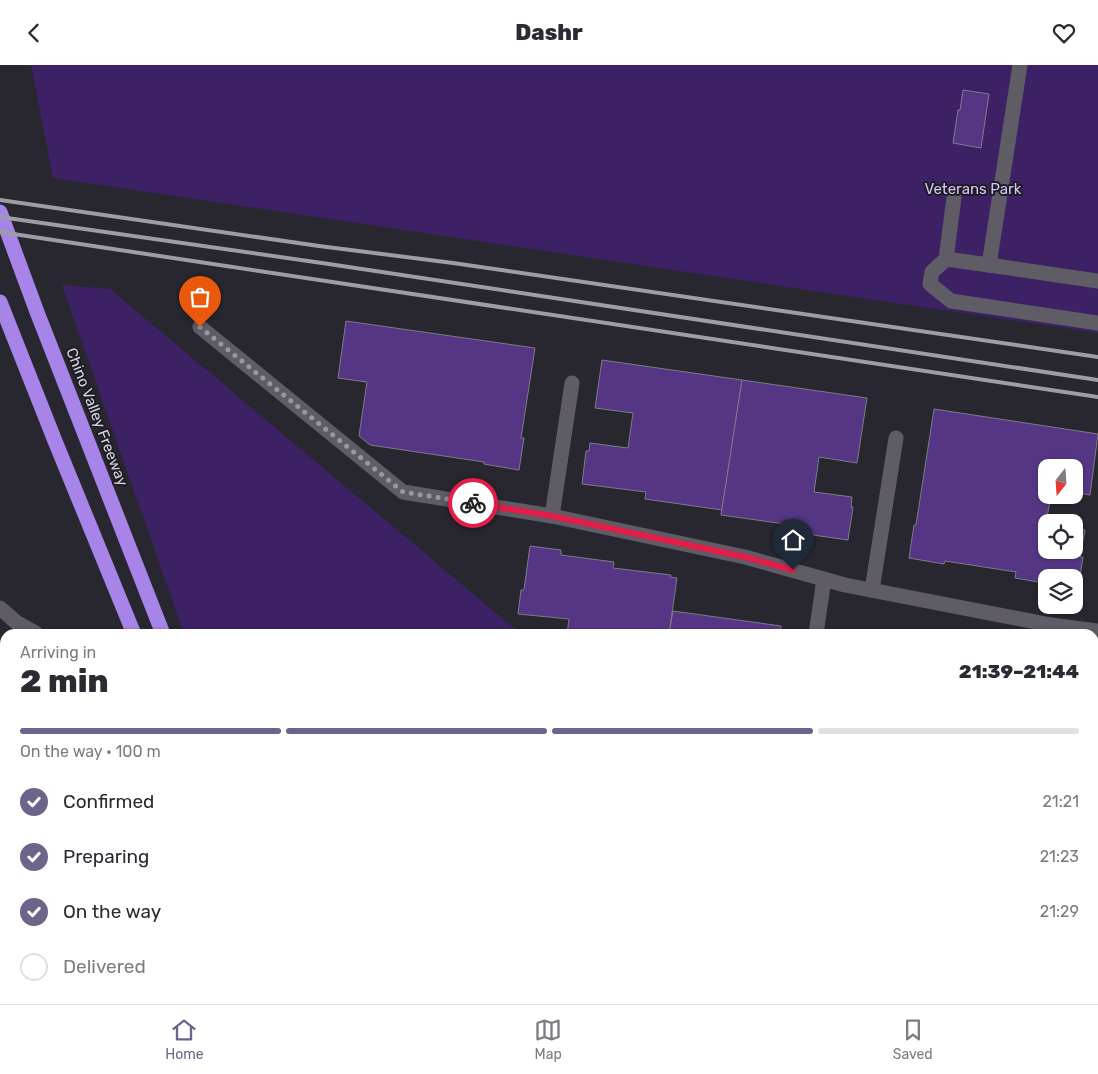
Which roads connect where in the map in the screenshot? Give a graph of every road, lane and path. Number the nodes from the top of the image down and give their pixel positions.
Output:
1 (1020, 65) edge
2 (954, 198) dead end
3 (0, 213) edge
4 (946, 259) junction
5 (989, 265) junction
6 (1098, 281) edge
7 (0, 302) edge
8 (1098, 323) edge
9 (200, 327) dead end
10 (572, 383) dead end
11 (896, 437) dead end
12 (552, 516) junction
13 (824, 579) junction
14 (872, 590) junction
15 (0, 608) edge
16 (27, 629) edge
17 (132, 629) edge
18 (161, 629) edge
19 (817, 629) edge
20 (1051, 629) edge

1 - 5 street
2 - 4 street
3 - 18 highway, Chino Valley Freeway
4 - 5 street
4 - 8 street
5 - 6 street
7 - 17 highway
9 - 12 street
10 - 12 street
11 - 14 street
12 - 13 street
13 - 14 street
13 - 19 street
14 - 20 street
15 - 16 street

